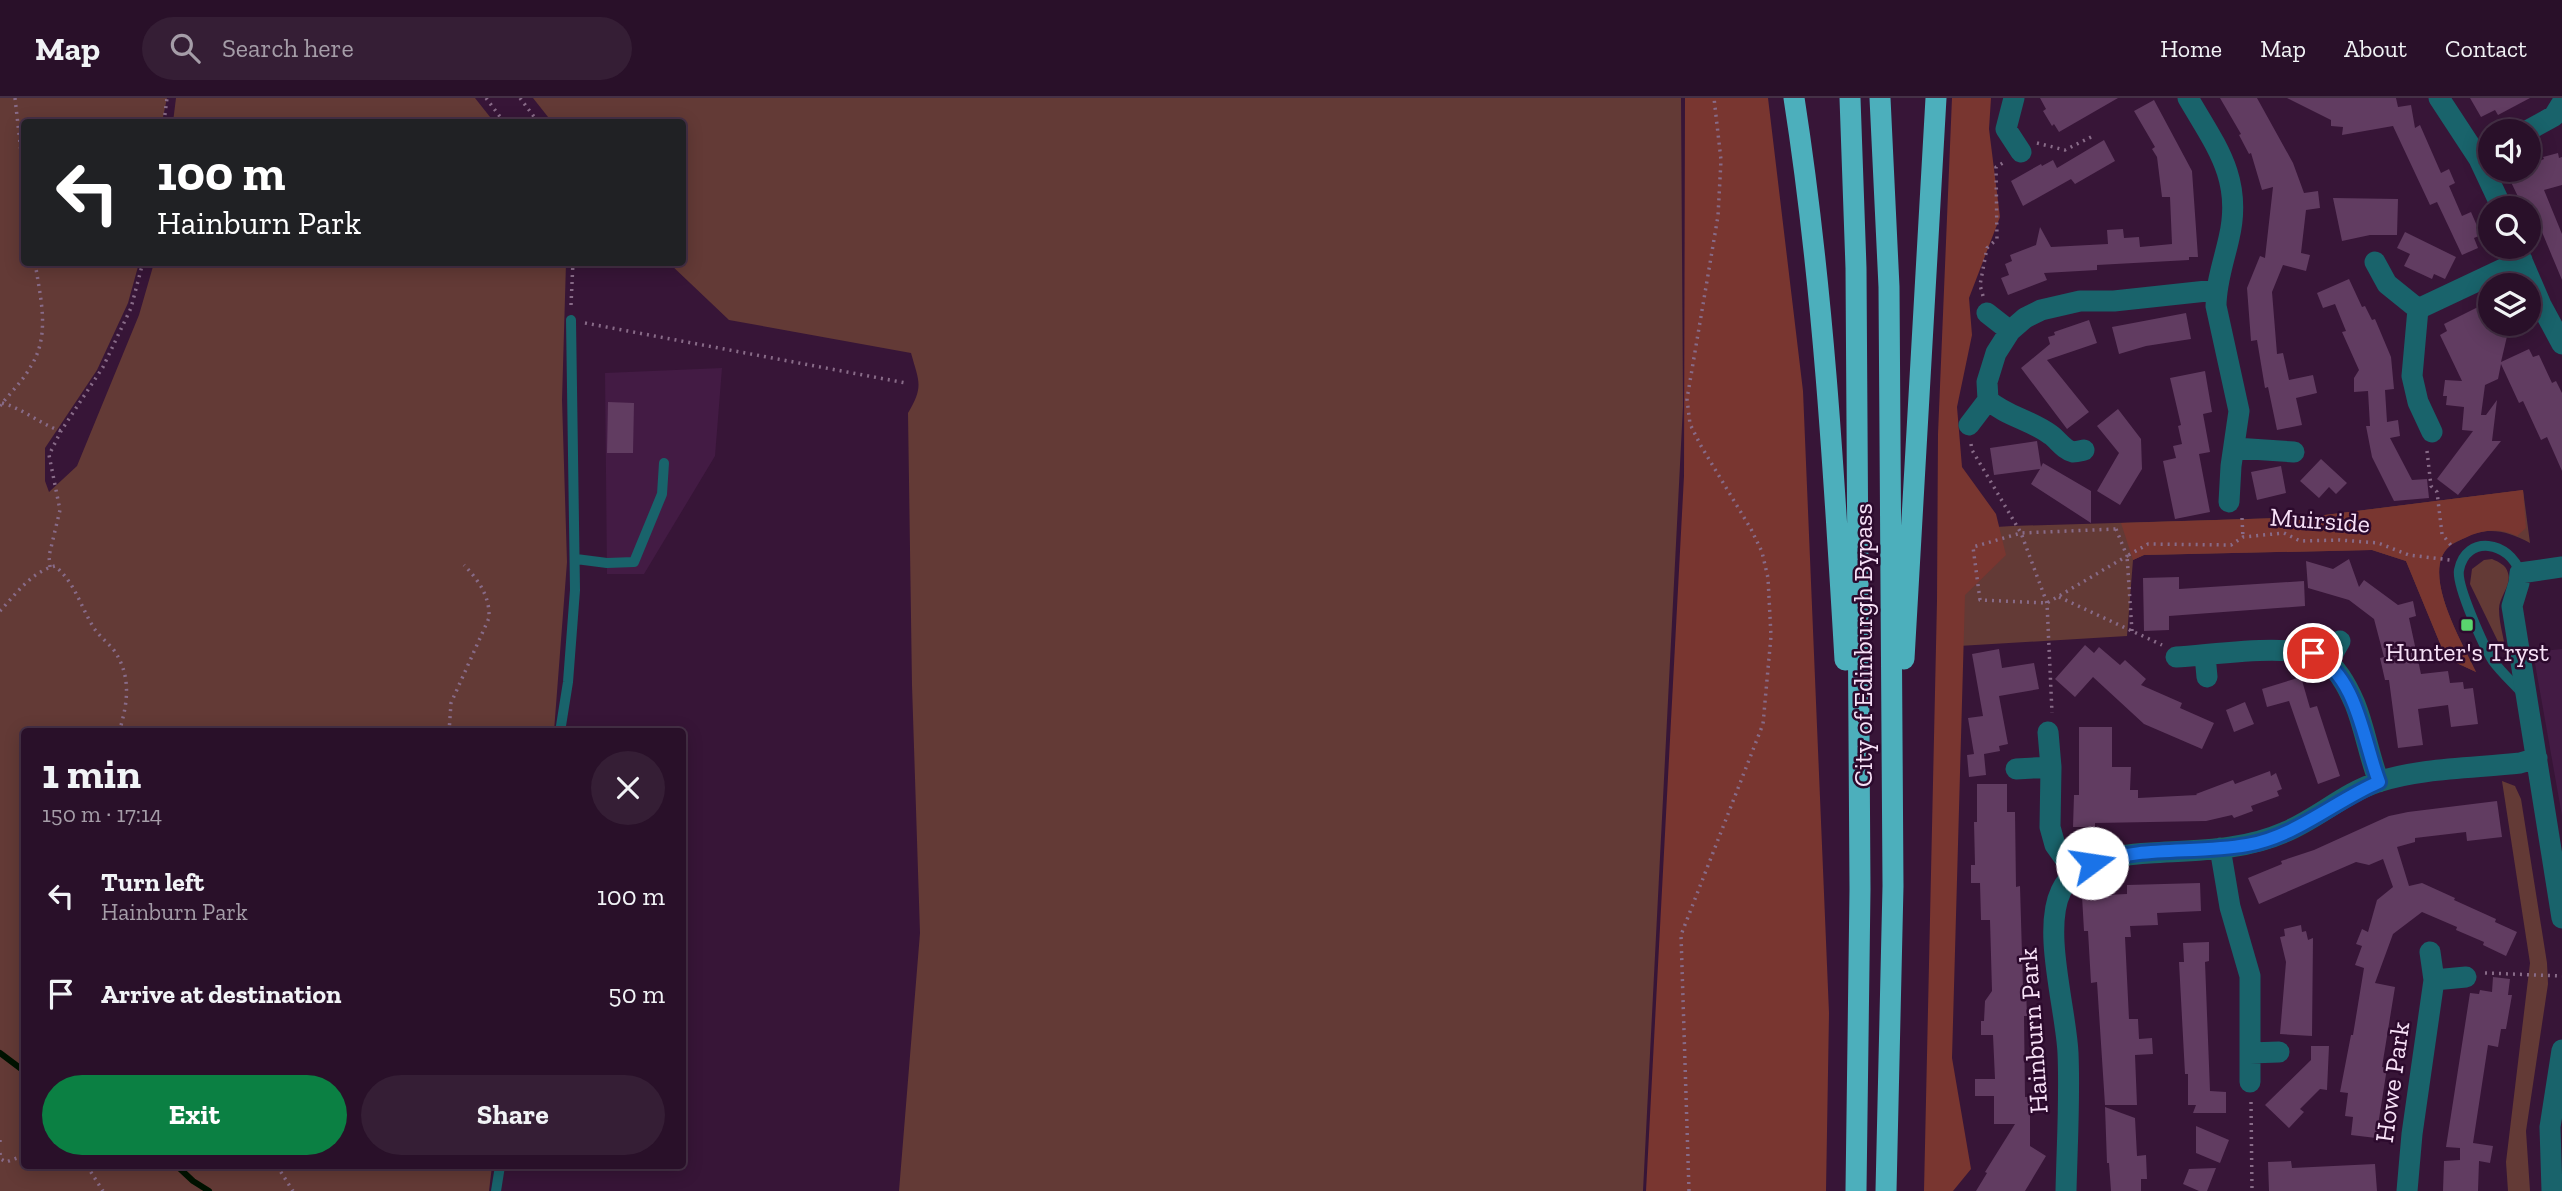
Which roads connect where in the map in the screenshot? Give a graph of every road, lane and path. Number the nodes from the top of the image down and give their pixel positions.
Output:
1 (15, 98) edge
2 (167, 98) edge
3 (486, 98) edge
4 (520, 98) edge
5 (1714, 98) edge
6 (1794, 98) edge
7 (1850, 98) edge
8 (1880, 98) edge
9 (1936, 98) edge
10 (2014, 98) edge
11 (2188, 98) edge
12 (2439, 98) edge
13 (2559, 114) edge
14 (164, 119) edge
15 (502, 119) edge
16 (536, 119) edge
17 (2541, 124) edge
18 (2093, 136) dead end
19 (2478, 147) edge
20 (21, 152) edge
21 (2021, 152) junction
22 (2508, 259) edge
23 (2522, 259) edge
24 (2375, 262) dead end
25 (36, 266) edge
26 (142, 266) edge
27 (573, 266) edge
28 (2216, 290) junction
29 (2417, 309) junction
30 (1987, 313) joint
31 (571, 320) junction
32 (2010, 331) junction
33 (2562, 344) edge
34 (906, 383) dead end
35 (1988, 400) junction
36 (1, 404) edge
37 (1969, 425) joint
38 (61, 431) junction
39 (2432, 432) joint
40 (2235, 448) junction
41 (2084, 450) dead end
42 (2294, 452) dead end
43 (664, 463) dead end
44 (2230, 502) dead end
45 (2021, 533) junction
46 (2127, 556) junction
47 (576, 559) junction
48 (2462, 561) junction
49 (464, 565) dead end
50 (2562, 566) edge
51 (50, 567) junction
52 (2520, 573) junction
53 (2059, 597) junction
54 (2047, 603) junction
55 (0, 611) edge
56 (2132, 631) junction
57 (2340, 642) dead end
58 (2205, 656) junction
59 (2176, 657) joint
60 (2328, 662) junction
61 (2207, 677) dead end
62 (2526, 698) junction
63 (120, 728) edge
64 (449, 728) edge
65 (561, 728) edge
66 (2048, 732) joint
67 (2537, 758) junction
68 (2050, 767) junction
69 (2016, 769) dead end
70 (2379, 782) junction
71 (2220, 848) junction
72 (2075, 873) junction
73 (1892, 886) junction
74 (1860, 889) junction
75 (2562, 918) edge
76 (2430, 952) dead end
77 (2562, 976) edge
78 (2466, 977) joint
79 (2434, 980) junction
80 (2562, 1050) edge
81 (2279, 1052) dead end
82 (2250, 1053) junction
83 (2250, 1082) joint
84 (0, 1153) edge
85 (21, 1155) edge
86 (90, 1169) edge
87 (279, 1169) edge
88 (500, 1169) edge
89 (103, 1191) edge
90 (293, 1191) edge
91 (496, 1191) edge
92 (1689, 1191) edge
93 (1856, 1191) edge
94 (1886, 1191) edge
95 (2066, 1191) edge
96 (2252, 1191) edge
97 (2407, 1191) edge
98 (2552, 1191) edge

1 - 20 path
2 - 14 path
3 - 15 path
4 - 16 path
5 - 92 path
6 - 74 highway
7 - 74 highway, City of Edinburgh Bypass
8 - 73 highway, City of Edinburgh Bypass
9 - 73 highway
10 - 21 street
11 - 28 street
12 - 19 street
13 - 17 street
18 - 21 path
21 - 30 path
22 - 29 street
23 - 33 street
24 - 29 street
25 - 36 path
26 - 38 path
27 - 31 path
28 - 32 street
28 - 40 street
29 - 39 street
30 - 32 street
31 - 34 path
31 - 47 lane
32 - 35 street
35 - 37 street
35 - 41 street
36 - 38 path
37 - 45 path
38 - 51 path
39 - 48 path
40 - 42 street
40 - 44 street
43 - 47 lane
45 - 46 path
45 - 54 path
45 - 54 path
46 - 48 path, Muirside
46 - 53 path, Muirside
46 - 56 path
47 - 65 lane
48 - 52 lane
48 - 62 lane
49 - 64 path
50 - 52 street
51 - 55 path
51 - 63 path
52 - 62 street
53 - 54 path, Muirside
53 - 56 path
54 - 66 path
56 - 59 path
57 - 60 street
58 - 59 street
58 - 60 street
58 - 61 street
60 - 70 street
62 - 67 street
66 - 68 street
67 - 70 street
67 - 75 street
68 - 69 street
68 - 72 street
70 - 71 street
71 - 72 street
71 - 82 street
72 - 95 street, Hainburn Park
73 - 94 highway, City of Edinburgh Bypass
74 - 93 highway, City of Edinburgh Bypass
76 - 79 street, Howe Park
77 - 78 path
78 - 79 street
79 - 97 street, Howe Park
80 - 98 street
81 - 82 street
82 - 83 street
83 - 96 path
84 - 85 path
86 - 89 path
87 - 90 path
88 - 91 lane

